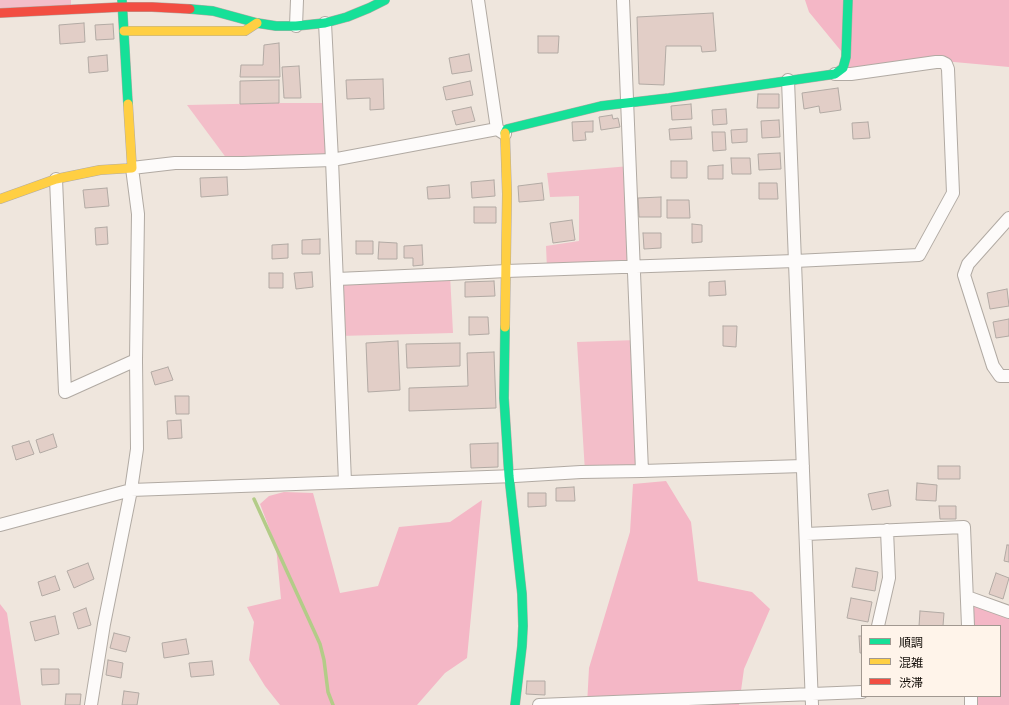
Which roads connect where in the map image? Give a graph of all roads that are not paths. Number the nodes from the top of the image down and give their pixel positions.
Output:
1 (297, 0) edge
2 (385, 0) edge
3 (478, 0) edge
4 (623, 0) edge
5 (848, 0) edge
6 (122, 3) edge
7 (0, 12) edge
8 (257, 23) junction
9 (325, 23) junction
10 (296, 26) junction
11 (124, 31) junction
12 (835, 74) junction
13 (788, 80) junction
14 (627, 103) junction
15 (501, 132) junction
16 (332, 160) junction
17 (132, 168) junction
18 (56, 179) junction
19 (0, 199) edge
20 (1009, 218) edge
21 (795, 260) junction
22 (634, 266) junction
23 (506, 271) junction
24 (337, 279) junction
25 (136, 360) junction
26 (1009, 376) edge
27 (803, 466) junction
28 (642, 471) junction
29 (509, 476) junction
30 (345, 482) junction
31 (131, 490) junction
32 (0, 525) edge
33 (887, 530) junction
34 (806, 534) junction
35 (967, 597) junction
36 (1009, 612) edge
37 (878, 625) edge
38 (968, 625) edge
39 (861, 692) edge
40 (812, 700) edge
41 (91, 705) edge
42 (515, 705) edge
43 (539, 705) edge

1 - 10 street
2 - 9 street
3 - 15 street
4 - 14 street
5 - 12 street
6 - 7 street
6 - 8 street
6 - 11 street
8 - 10 street
8 - 11 street
9 - 10 street
9 - 16 street
11 - 17 street
12 - 13 street
12 - 21 street
13 - 14 street
13 - 21 street
14 - 15 street
14 - 22 street
15 - 16 street
15 - 23 street
16 - 17 street
16 - 24 street
17 - 18 street
17 - 25 street
18 - 19 street
18 - 25 street
20 - 26 street
21 - 22 street
21 - 27 street
22 - 23 street
22 - 28 street
23 - 24 street
23 - 29 street
24 - 30 street
25 - 31 street
27 - 28 street
27 - 34 street
28 - 29 street
29 - 30 street
29 - 42 street
30 - 31 street
31 - 32 street
31 - 41 street
33 - 34 street
33 - 35 street
33 - 37 street
34 - 40 street
35 - 36 street
35 - 38 street
39 - 40 street
40 - 43 street

